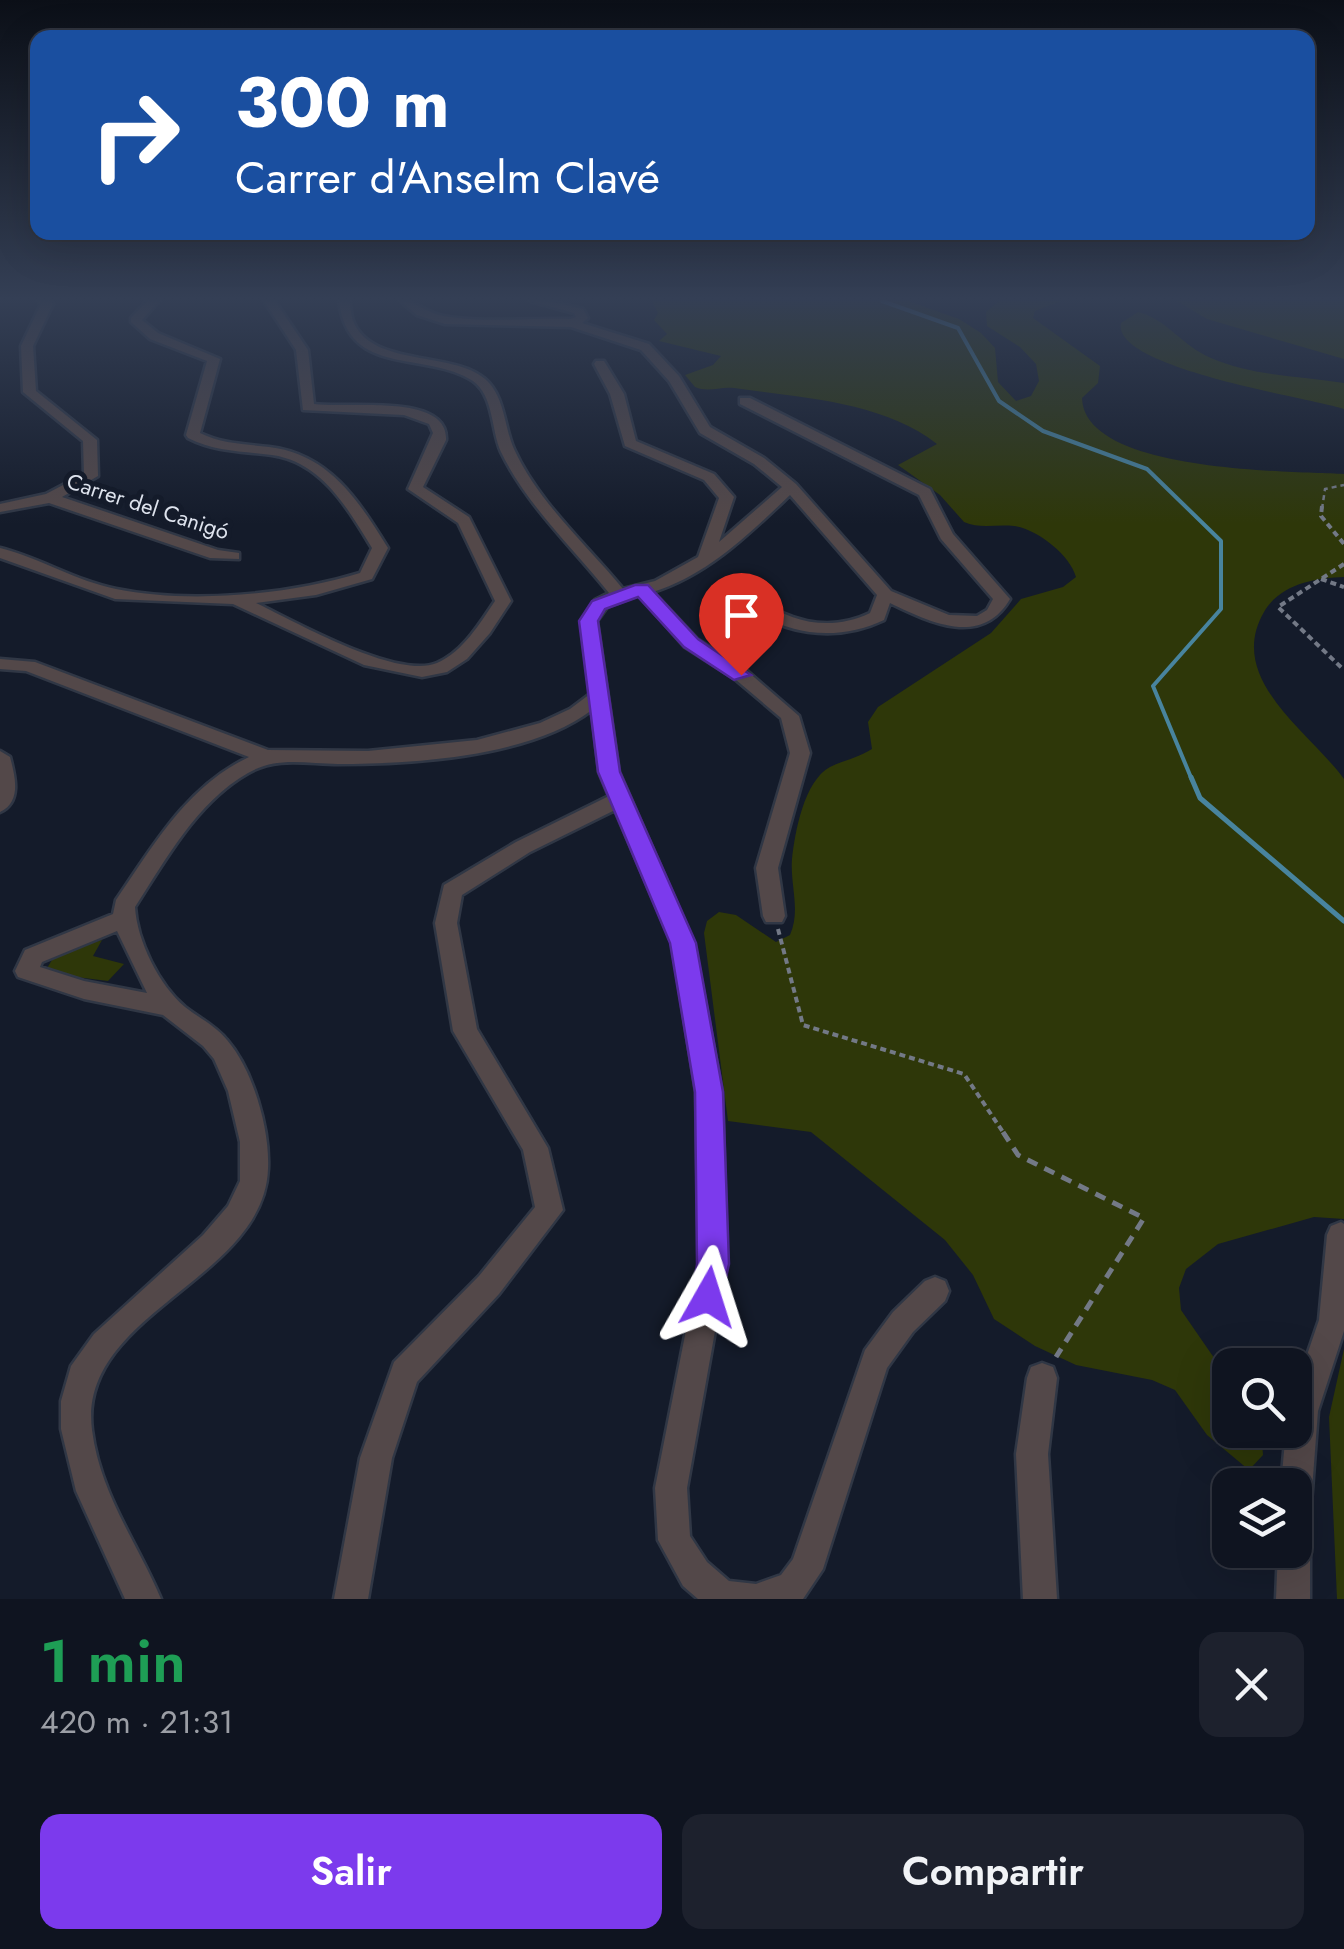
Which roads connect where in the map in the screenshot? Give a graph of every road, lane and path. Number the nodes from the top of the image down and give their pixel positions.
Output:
1 (29, 376) edge
2 (209, 376) edge
3 (305, 376) edge
4 (473, 376) edge
5 (607, 376) edge
6 (669, 376) edge
7 (745, 400) dead end
8 (1344, 485) edge
9 (791, 487) junction
10 (50, 498) junction
11 (0, 508) edge
12 (1344, 544) edge
13 (0, 553) edge
14 (232, 556) dead end
15 (704, 559) junction
16 (1344, 564) edge
17 (1321, 579) junction
18 (1344, 588) edge
19 (630, 592) junction
20 (745, 594) dead end
21 (884, 594) junction
22 (240, 602) junction
23 (0, 664) edge
24 (1344, 670) edge
25 (600, 694) junction
26 (265, 756) junction
27 (0, 757) edge
28 (622, 798) junction
29 (0, 804) edge
30 (774, 916) joint
31 (122, 919) junction
32 (170, 1007) junction
33 (1341, 1235) dead end
34 (935, 1290) dead end
35 (1042, 1378) joint
36 (1298, 1468) edge
37 (1294, 1568) edge
38 (144, 1599) edge
39 (350, 1599) edge
40 (752, 1599) edge
41 (761, 1599) edge
42 (1040, 1599) edge
43 (1294, 1599) edge

1 - 10 street
2 - 22 street
3 - 22 street
4 - 19 street
5 - 15 street
6 - 9 street
7 - 21 street
8 - 12 path
9 - 15 street
9 - 21 street
10 - 11 street
10 - 14 street, Carrer del Canigó
13 - 22 street
15 - 19 street
16 - 17 path
17 - 18 path
17 - 24 path
19 - 25 street
19 - 30 street
20 - 21 street
23 - 26 street
25 - 26 street
25 - 28 street
26 - 31 street
27 - 29 street
28 - 39 street
28 - 40 street
30 - 35 path
31 - 32 street
31 - 32 street
32 - 38 street
33 - 36 street
34 - 41 street
35 - 42 street
37 - 43 street

